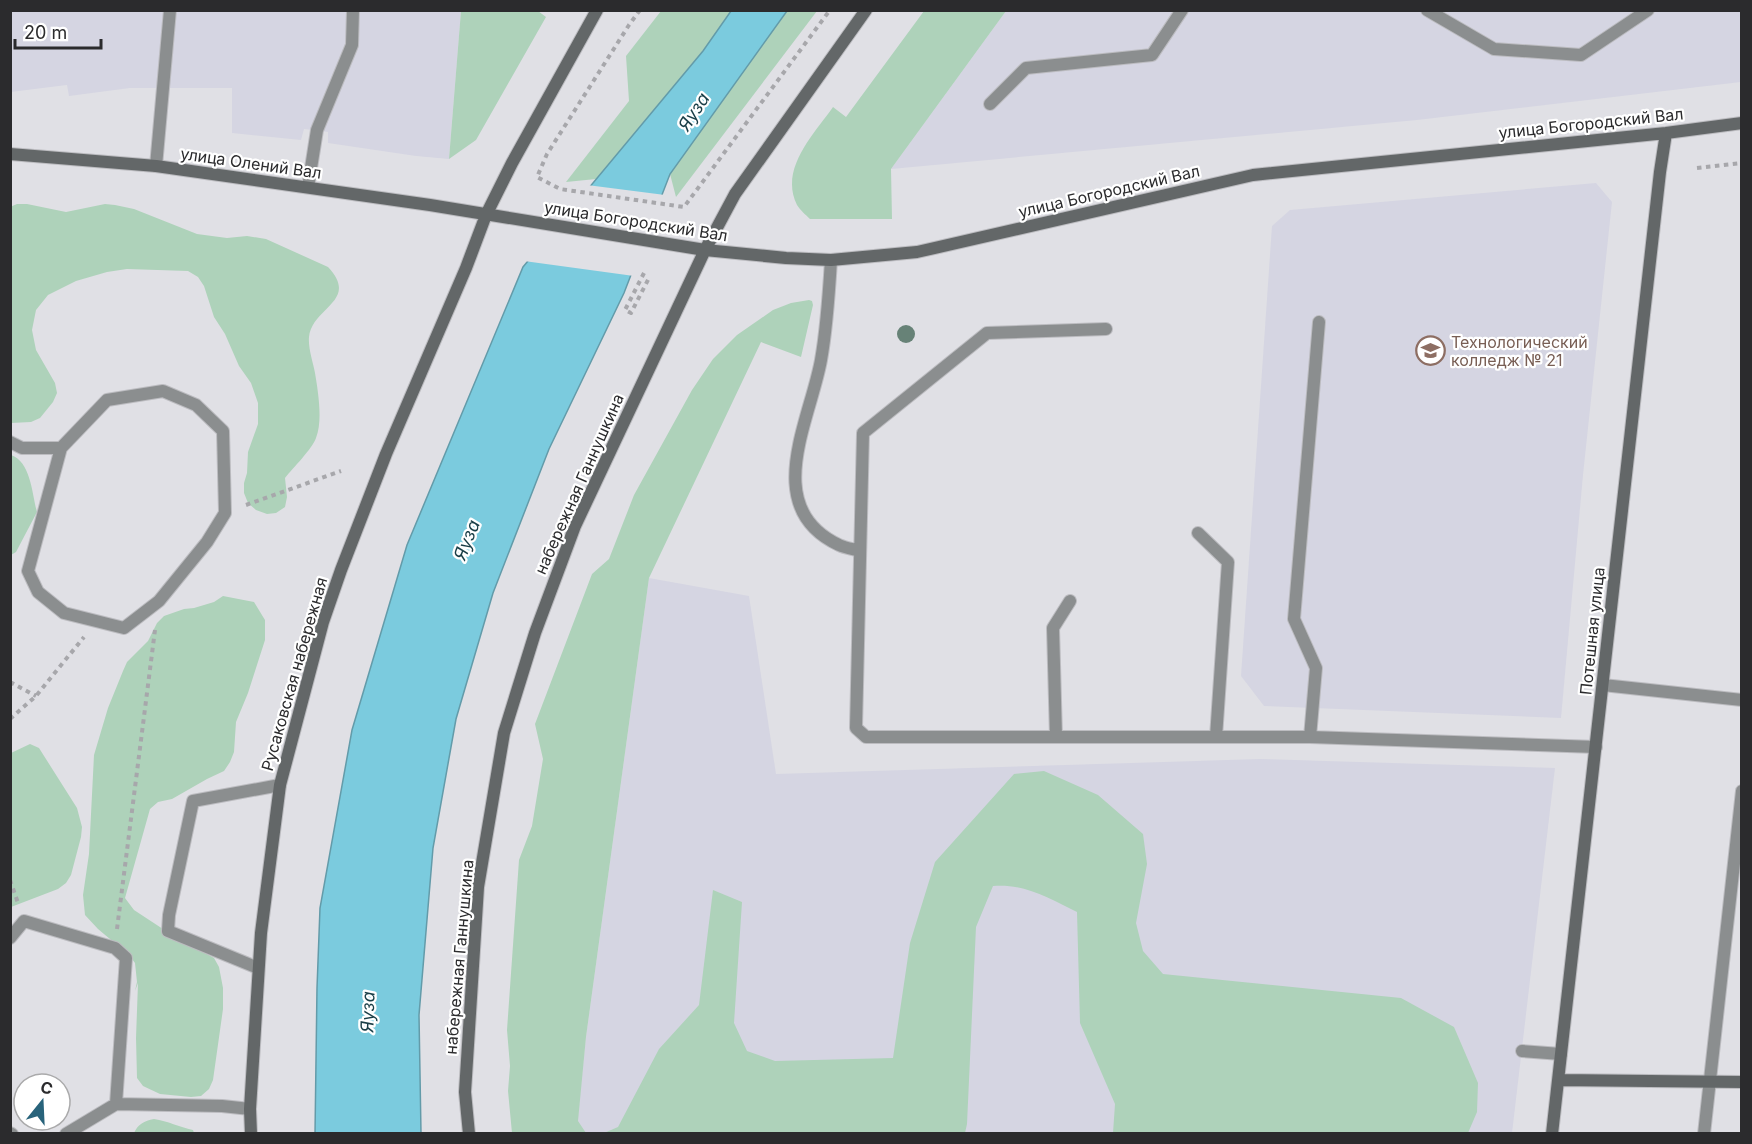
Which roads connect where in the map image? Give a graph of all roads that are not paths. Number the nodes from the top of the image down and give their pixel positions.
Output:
1 (170, 10) edge
2 (353, 10) edge
3 (597, 10) edge
4 (866, 10) edge
5 (1182, 10) edge
6 (1427, 10) edge
7 (1648, 10) edge
8 (990, 105) dead end
9 (1742, 123) edge
10 (1666, 133) junction
11 (10, 154) edge
12 (156, 166) junction
13 (308, 187) junction
14 (486, 215) junction
15 (705, 250) junction
16 (831, 260) junction
17 (1318, 322) dead end
18 (1106, 329) dead end
19 (10, 442) edge
20 (61, 448) junction
21 (1198, 533) dead end
22 (860, 551) junction
23 (1070, 601) dead end
24 (1603, 685) junction
25 (1742, 700) edge
26 (1056, 737) junction
27 (1216, 737) junction
28 (1310, 737) junction
29 (1596, 747) junction
30 (280, 785) junction
31 (1742, 791) edge
32 (10, 938) edge
33 (258, 969) junction
34 (1522, 1051) dead end
35 (1561, 1054) junction
36 (1558, 1080) junction
37 (1710, 1082) junction
38 (1742, 1083) edge
39 (116, 1104) junction
40 (250, 1109) junction
41 (66, 1134) edge
42 (251, 1134) edge
43 (469, 1134) edge
44 (1552, 1134) edge
45 (1704, 1134) edge

1 - 12 lane
2 - 13 lane
3 - 14 main road, Русаковская набережная
4 - 15 main road, набережная Ганнушкина
5 - 8 lane
6 - 7 lane
9 - 10 main road, улица Богородский Вал
10 - 16 main road, улица Богородский Вал
10 - 24 main road, Потешная улица
11 - 12 main road, улица Олений Вал
12 - 13 main road, улица Олений Вал
13 - 14 main road, улица Олений Вал
14 - 15 main road, улица Богородский Вал
14 - 30 main road, Русаковская набережная
15 - 16 main road, улица Богородский Вал
15 - 43 main road, набережная Ганнушкина
16 - 22 lane
17 - 28 lane
18 - 22 lane
19 - 20 lane
20 - 20 lane
21 - 27 lane
22 - 26 lane
23 - 26 lane
24 - 25 lane
24 - 29 main road, Потешная улица
26 - 27 lane
27 - 28 lane
28 - 29 lane
29 - 35 main road, Потешная улица
30 - 33 main road, Русаковская набережная
30 - 33 lane
31 - 37 lane
32 - 39 lane
33 - 40 main road, Русаковская набережная
34 - 35 lane
35 - 36 main road, Потешная улица
36 - 37 main road
36 - 44 main road, Потешная улица
37 - 38 main road
37 - 45 lane
39 - 40 lane
39 - 41 lane
40 - 42 main road, Русаковская набережная

